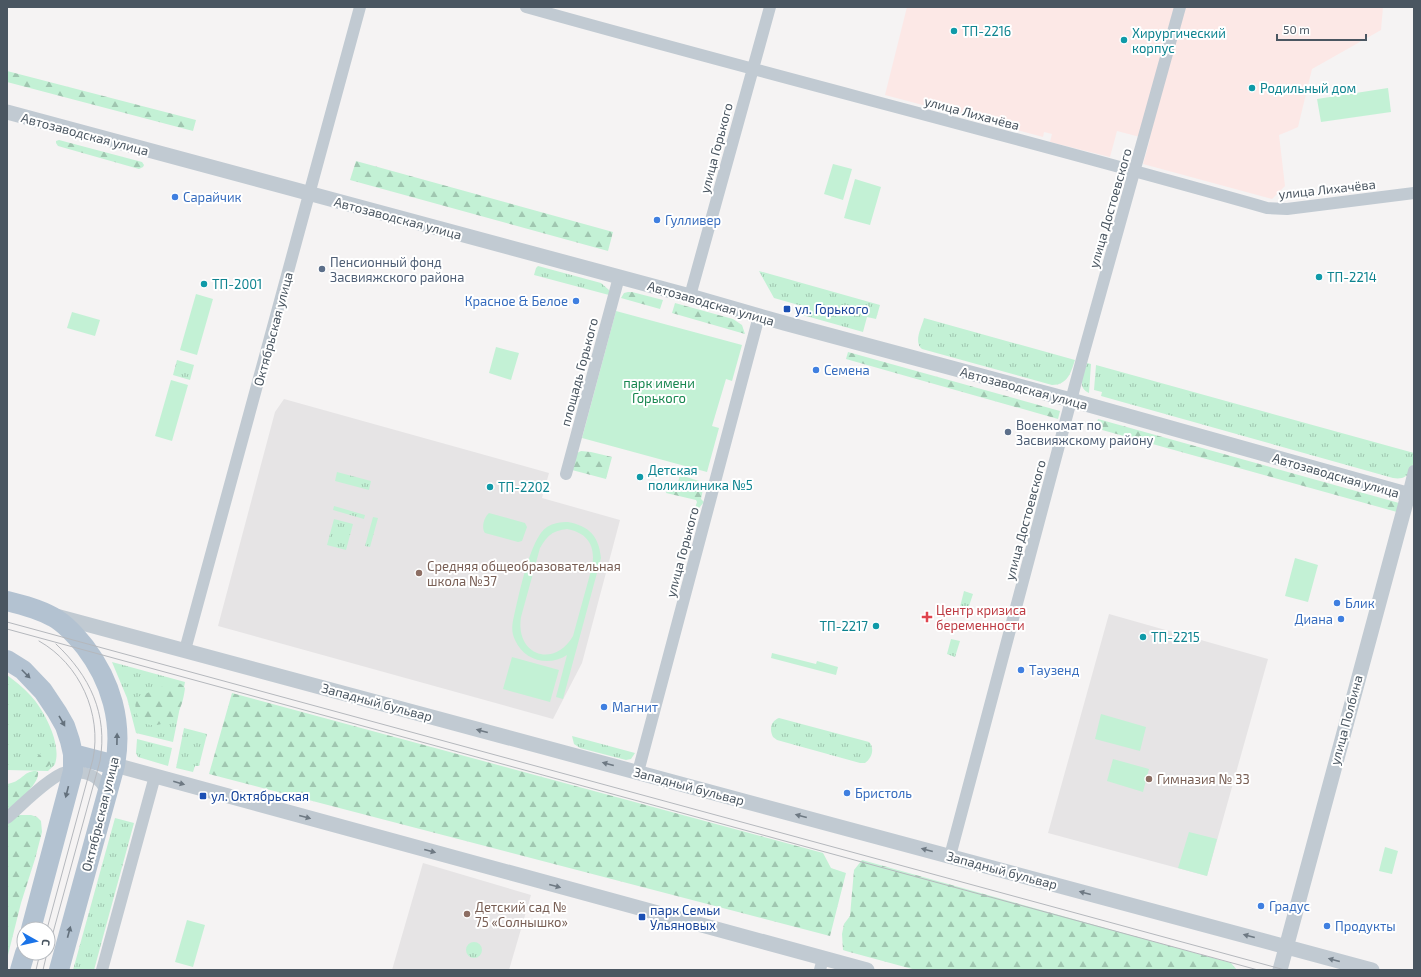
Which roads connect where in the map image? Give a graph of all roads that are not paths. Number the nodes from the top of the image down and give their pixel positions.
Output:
1 (360, 7) edge
2 (526, 7) edge
3 (770, 7) edge
4 (1180, 7) edge
5 (752, 70) junction
6 (7, 112) edge
7 (1135, 171) junction
8 (1414, 193) edge
9 (309, 194) junction
10 (619, 277) junction
11 (690, 296) junction
12 (759, 316) junction
13 (1071, 400) junction
14 (1414, 471) edge
15 (566, 474) dead end
16 (1411, 496) edge
17 (7, 601) edge
18 (42, 612) junction
19 (185, 650) junction
20 (7, 660) edge
21 (78, 761) junction
22 (115, 765) junction
23 (638, 772) junction
24 (155, 776) junction
25 (107, 793) junction
26 (7, 818) edge
27 (950, 856) junction
28 (33, 921) edge
29 (1286, 947) junction
30 (822, 964) edge
31 (59, 970) edge
32 (102, 970) edge
33 (867, 970) edge
34 (1280, 970) edge
35 (1372, 970) edge

1 - 9 street, Октябрьская улица
2 - 5 street, улица Лихачёва
3 - 5 street, улица Горького
4 - 7 street, улица Достоевского
5 - 7 street, улица Лихачёва
5 - 11 street, улица Горького
6 - 9 street, Автозаводская улица
7 - 8 street, улица Лихачёва
7 - 13 street, улица Достоевского
9 - 10 street, Автозаводская улица
9 - 19 street, Октябрьская улица
10 - 11 street, Автозаводская улица
10 - 15 street, площадь Горького
11 - 12 street, Автозаводская улица
12 - 13 street, Автозаводская улица
12 - 23 street, улица Горького
13 - 16 street, Автозаводская улица
13 - 27 street, улица Достоевского
14 - 16 street, улица Полбина
16 - 29 street, улица Полбина
17 - 18 main road, Западный бульвар
18 - 19 street, Западный бульвар
22 -> 18 main road, Октябрьская улица
23 -> 19 street, Западный бульвар
20 -> 21 main road
21 - 22 main road
21 - 25 street
21 - 26 street
21 -> 28 main road
22 - 24 street
22 - 25 main road, Октябрьская улица
27 -> 23 street, Западный бульвар
24 -> 30 street
24 - 32 street
31 -> 25 main road, Октябрьская улица
29 -> 27 street, Западный бульвар
29 - 34 street, улица Полбина
35 -> 29 street, Западный бульвар
30 - 33 street

